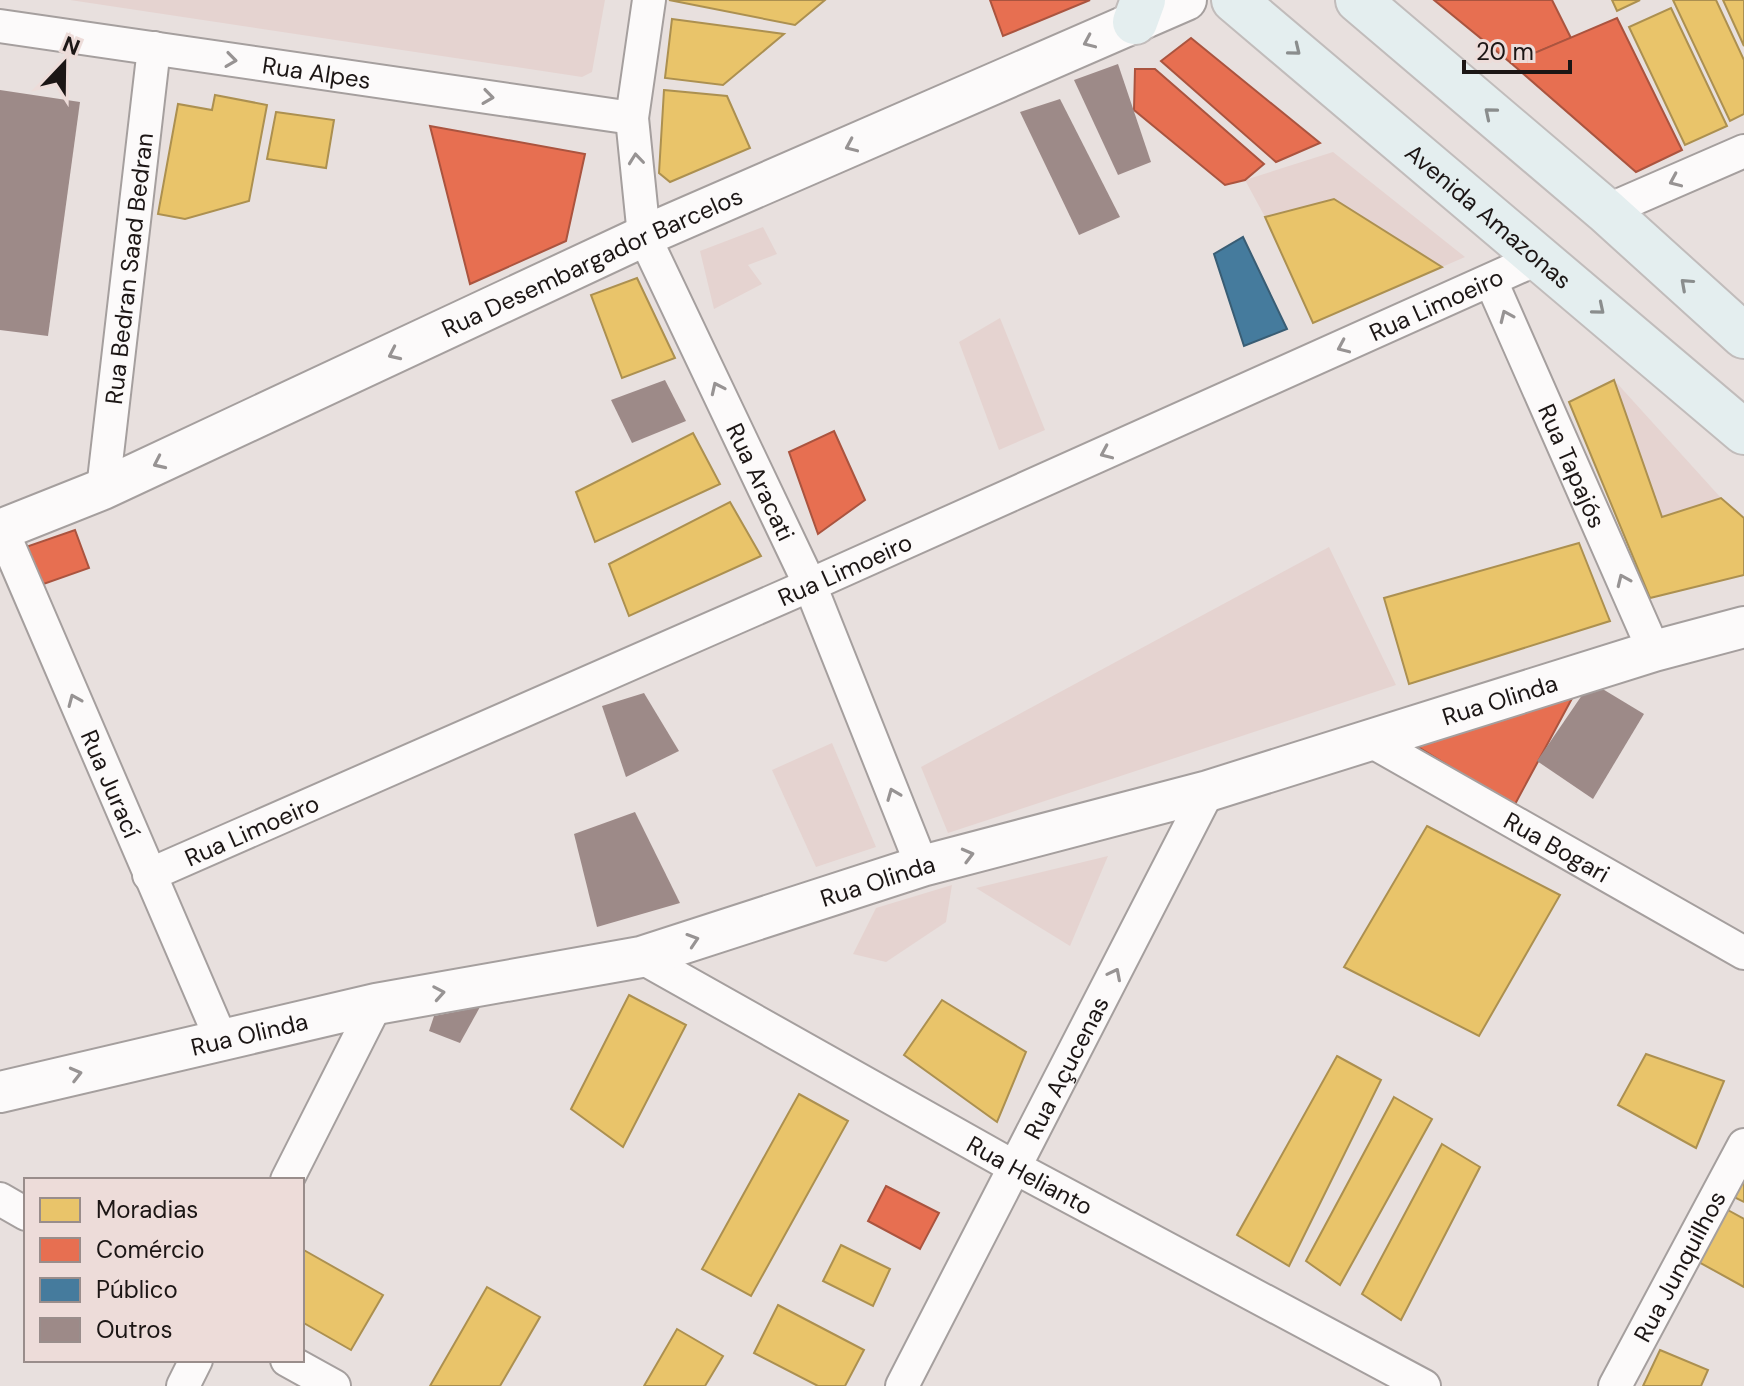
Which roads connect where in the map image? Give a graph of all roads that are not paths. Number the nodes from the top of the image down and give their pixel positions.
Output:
1 (649, 0) edge
2 (1186, 0) edge
3 (1234, 0) edge
4 (1358, 0) edge
5 (1139, 11) edge
6 (0, 26) edge
7 (154, 48) junction
8 (632, 118) junction
9 (1744, 151) edge
10 (1606, 211) junction
11 (644, 236) junction
12 (1539, 258) junction
13 (1491, 281) junction
14 (1744, 336) edge
15 (1744, 432) edge
16 (103, 489) junction
17 (1, 530) edge
18 (810, 585) junction
19 (1744, 627) edge
20 (1654, 651) junction
21 (1371, 741) junction
22 (1208, 791) junction
23 (922, 866) junction
24 (149, 875) junction
25 (1744, 953) edge
26 (641, 957) junction
27 (376, 1004) junction
28 (221, 1039) junction
29 (0, 1092) edge
30 (1744, 1145) edge
31 (1016, 1168) junction
32 (288, 1178) edge
33 (0, 1199) edge
34 (24, 1213) edge
35 (195, 1362) edge
36 (291, 1362) edge
37 (183, 1386) edge
38 (334, 1386) edge
39 (902, 1386) edge
40 (1424, 1386) edge
41 (1615, 1386) edge

1 - 8 street, Rua Aracati
2 - 5 street, Rua Desembargador Barcelos
3 -> 12 main road, Avenida Amazonas
10 -> 4 main road
5 -> 11 street, Rua Desembargador Barcelos
6 - 7 street, Rua Alpes
7 -> 8 street, Rua Alpes
7 - 16 street, Rua Bedran Saad Bedran
11 -> 8 street, Rua Aracati
9 -> 10 street
14 -> 10 main road
11 -> 16 street, Rua Desembargador Barcelos
18 -> 11 street, Rua Aracati
12 - 13 street, Rua Limoeiro
12 -> 15 main road, Avenida Amazonas
13 -> 18 street, Rua Limoeiro
20 -> 13 street, Rua Tapajós
16 - 17 street, Rua Desembargador Barcelos
24 -> 17 street, Rua Jurací
23 -> 18 street, Rua Aracati
18 - 24 street, Rua Limoeiro
19 - 20 street, Rua Olinda
20 - 21 street, Rua Olinda
21 - 22 street, Rua Olinda
21 - 25 street, Rua Bogari
23 -> 22 street, Rua Olinda
31 -> 22 street, Rua Açucenas
26 -> 23 street, Rua Olinda
24 - 28 street, Rua Jurací
27 -> 26 street, Rua Olinda
26 - 31 street, Rua Helianto
27 - 28 street, Rua Olinda
27 - 32 street
29 -> 28 street, Rua Olinda
30 - 41 street, Rua Junquilhos
31 - 39 street, Rua Açucenas
31 - 40 street, Rua Helianto
33 - 34 street
35 - 37 street
36 - 38 street

